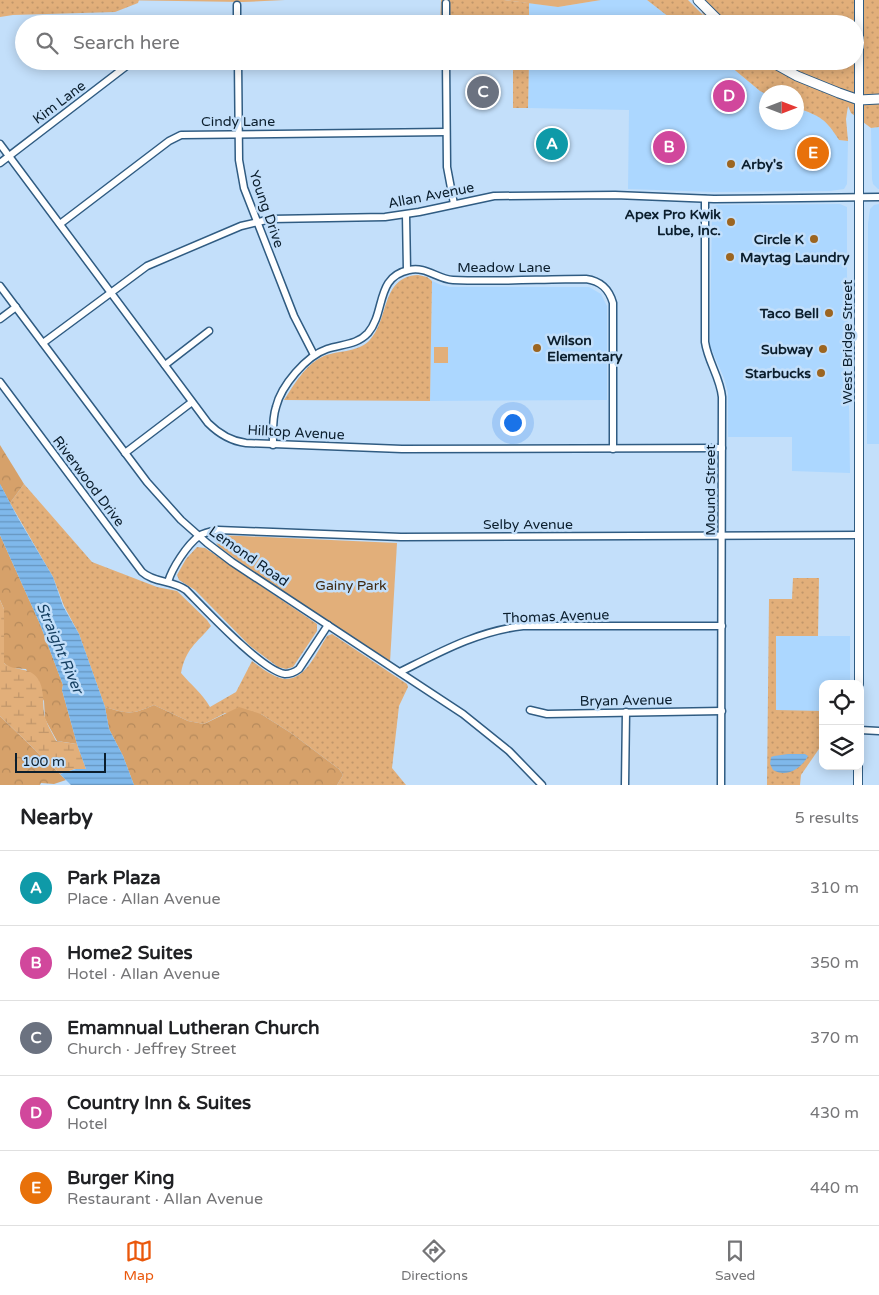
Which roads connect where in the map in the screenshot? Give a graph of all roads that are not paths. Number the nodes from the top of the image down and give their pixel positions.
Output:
1 (698, 0) edge
2 (858, 0) edge
3 (446, 3) dead end
4 (237, 5) dead end
5 (237, 15) edge
6 (446, 15) edge
7 (713, 15) edge
8 (859, 15) edge
9 (122, 70) edge
10 (238, 70) edge
11 (446, 70) edge
12 (786, 70) edge
13 (859, 70) edge
14 (879, 99) edge
15 (859, 100) junction
16 (446, 132) junction
17 (238, 133) junction
18 (0, 144) edge
19 (9, 156) junction
20 (0, 163) edge
21 (859, 198) junction
22 (879, 198) edge
23 (705, 199) junction
24 (454, 204) junction
25 (406, 215) junction
26 (256, 222) junction
27 (60, 224) junction
28 (407, 270) junction
29 (0, 286) edge
30 (110, 292) junction
31 (16, 307) junction
32 (0, 319) edge
33 (209, 331) dead end
34 (43, 344) junction
35 (314, 355) junction
36 (164, 365) junction
37 (0, 382) edge
38 (192, 402) junction
39 (273, 445) junction
40 (722, 448) junction
41 (613, 449) junction
42 (125, 454) junction
43 (859, 535) junction
44 (199, 536) junction
45 (722, 536) junction
46 (168, 582) junction
47 (328, 625) junction
48 (722, 626) junction
49 (400, 672) junction
50 (859, 680) edge
51 (530, 710) dead end
52 (722, 711) junction
53 (626, 712) junction
54 (864, 730) edge
55 (879, 730) edge
56 (858, 770) edge
57 (542, 785) edge
58 (625, 785) edge
59 (721, 785) edge
60 (858, 785) edge

1 - 7 highway
2 - 8 main road, West Bridge Street
3 - 6 street
4 - 5 street
9 - 19 street, Kim Lane
10 - 17 street, Young Drive
11 - 16 street
12 - 15 highway
13 - 15 main road, West Bridge Street
14 - 15 highway
15 - 21 main road, West Bridge Street
16 - 17 street, Cindy Lane
16 - 24 street
17 - 26 street, Young Drive
17 - 27 street, Cindy Lane
18 - 19 street, Hilltop Avenue
19 - 20 street, Kim Lane
19 - 27 street, Hilltop Avenue
21 - 22 street, Allan Avenue
21 - 23 street, Allan Avenue
21 - 43 main road, West Bridge Street
23 - 24 street, Allan Avenue
23 - 40 street, Mound Street
24 - 25 street, Allan Avenue
25 - 26 street, Allan Avenue
25 - 28 street
26 - 30 street, Allan Avenue
26 - 35 street, Young Drive
27 - 30 street, Hilltop Avenue
28 - 35 street
28 - 41 street, Meadow Lane
29 - 31 street, Lemond Road
30 - 34 street, Allan Avenue
30 - 36 street, Hilltop Avenue
31 - 32 street
31 - 34 street, Lemond Road
33 - 36 street
34 - 42 street, Lemond Road
35 - 39 street
36 - 38 street, Hilltop Avenue
37 - 46 street, Riverwood Drive
38 - 39 street, Hilltop Avenue
38 - 42 street
39 - 41 street, Hilltop Avenue
40 - 41 street, Hilltop Avenue
40 - 45 street, Mound Street
42 - 44 street, Lemond Road
43 - 45 street, Selby Avenue
43 - 50 main road, West Bridge Street
44 - 45 street, Selby Avenue
44 - 46 street
44 - 47 street, Lemond Road
45 - 48 street, Mound Street
46 - 47 street, Riverwood Drive
47 - 49 street, Lemond Road
48 - 49 street, Thomas Avenue
48 - 52 street, Mound Street
49 - 57 street, Lemond Road
51 - 53 street, Bryan Avenue
52 - 53 street, Bryan Avenue
52 - 59 street, Mound Street
53 - 58 street
54 - 55 street
56 - 60 main road

